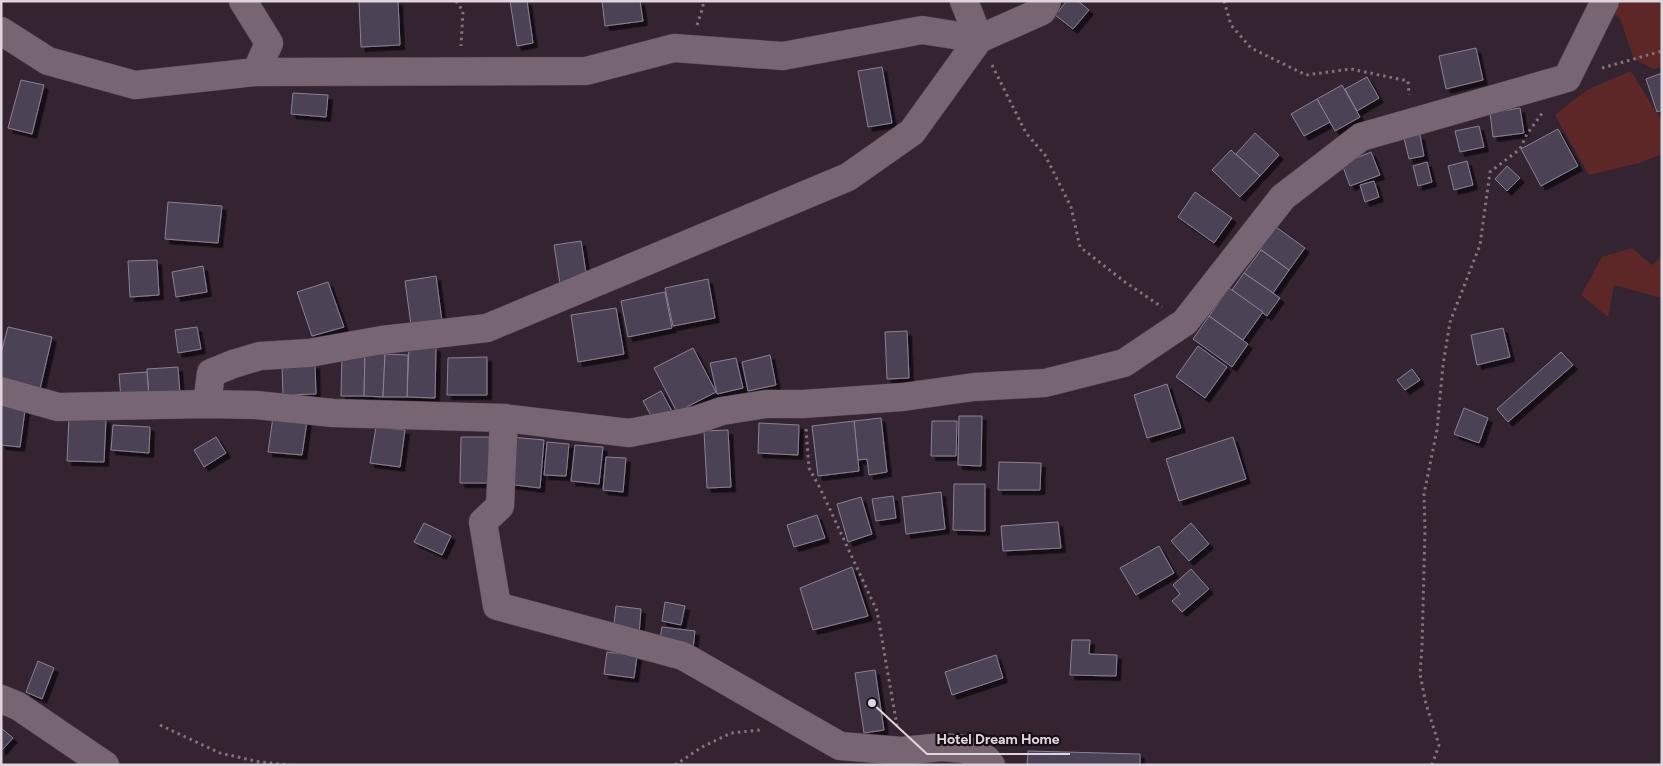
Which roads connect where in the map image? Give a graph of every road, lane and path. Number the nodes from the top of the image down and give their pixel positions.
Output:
1 (243, 1) edge
2 (456, 1) edge
3 (964, 1) edge
4 (1047, 1) edge
5 (1224, 1) edge
6 (1604, 1) edge
7 (1, 31) edge
8 (979, 40) junction
9 (1662, 52) edge
10 (460, 71) junction
11 (256, 72) junction
12 (1567, 78) junction
13 (1544, 110) dead end
14 (1411, 122) junction
15 (1185, 322) junction
16 (1, 391) edge
17 (207, 404) junction
18 (803, 404) junction
19 (504, 418) junction
20 (1, 699) edge
21 (160, 725) dead end
22 (802, 725) junction
23 (902, 751) junction
24 (105, 765) edge
25 (290, 765) edge
26 (675, 765) edge
27 (991, 765) edge
28 (1432, 765) edge

1 - 11 street
2 - 10 path
3 - 8 street
4 - 8 street
5 - 14 path
6 - 12 street
7 - 11 street
8 - 10 street
8 - 15 path
8 - 17 street
9 - 12 path
10 - 11 street
12 - 14 street
13 - 28 path
14 - 15 street
15 - 18 street
16 - 17 street
17 - 19 street
18 - 19 street
18 - 23 path
19 - 22 street
20 - 24 street
21 - 25 path
22 - 23 street
22 - 26 path
23 - 27 street

